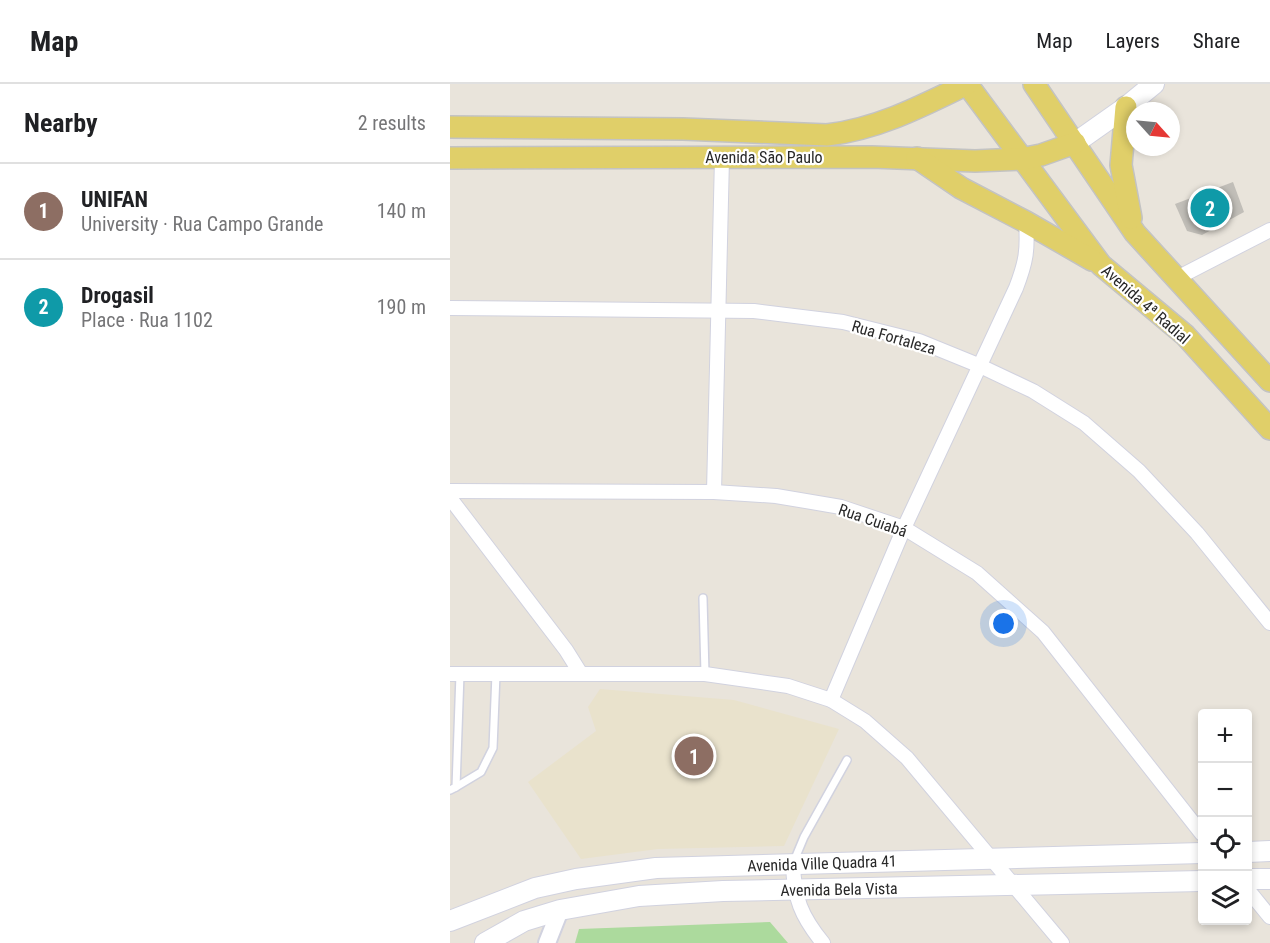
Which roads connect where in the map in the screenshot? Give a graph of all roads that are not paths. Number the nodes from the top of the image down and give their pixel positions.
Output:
1 (924, 84) edge
2 (967, 84) edge
3 (1034, 84) edge
4 (1154, 84) edge
5 (1132, 102) edge
6 (1126, 107) joint
7 (911, 111) junction
8 (450, 127) edge
9 (1075, 142) junction
10 (450, 158) edge
11 (722, 158) junction
12 (916, 158) junction
13 (1021, 159) junction
14 (1026, 222) junction
15 (1270, 230) edge
16 (1135, 233) junction
17 (1101, 265) junction
18 (1177, 278) junction
19 (450, 308) edge
20 (720, 311) junction
21 (978, 365) junction
22 (1270, 381) edge
23 (1270, 429) edge
24 (450, 491) edge
25 (714, 492) junction
26 (450, 498) edge
27 (904, 528) junction
28 (703, 598) dead end
29 (1270, 623) edge
30 (455, 674) edge
31 (495, 674) junction
32 (581, 674) junction
33 (705, 674) junction
34 (831, 700) junction
35 (847, 760) dead end
36 (453, 789) edge
37 (1198, 828) edge
38 (1270, 851) edge
39 (1252, 852) edge
40 (1198, 853) edge
41 (992, 858) junction
42 (793, 864) junction
43 (1252, 879) edge
44 (1270, 879) edge
45 (1198, 880) edge
46 (1015, 885) junction
47 (794, 891) junction
48 (1252, 895) edge
49 (560, 910) junction
50 (1270, 917) edge
51 (450, 921) edge
52 (485, 943) edge
53 (547, 943) edge
54 (823, 943) edge
55 (1062, 943) edge

1 - 7 main road
2 - 7 main road, Avenida São Paulo
2 - 13 main road, Avenida 4ª Radial
3 - 9 main road, Avenida 4ª Radial
4 - 5 main road
6 - 9 main road
6 - 16 main road
7 - 8 main road, Avenida São Paulo
9 - 13 main road, Avenida São Paulo
9 - 16 main road, Avenida 4ª Radial
10 - 11 main road, Avenida São Paulo
11 - 12 main road, Avenida São Paulo
11 - 20 street
12 - 13 main road, Avenida São Paulo
12 - 14 main road
13 - 17 main road, Avenida 4ª Radial
14 - 17 main road
14 - 21 street
15 - 18 street
16 - 18 main road, Avenida 4ª Radial
17 - 23 main road, Avenida 4ª Radial
18 - 22 main road, Avenida 4ª Radial
19 - 20 street, Rua Fortaleza
20 - 21 street, Rua Fortaleza
20 - 25 street
21 - 27 street
21 - 29 street, Rua Fortaleza
24 - 25 street, Rua Cuiabá
25 - 27 street, Rua Cuiabá
26 - 32 street
27 - 34 street
27 - 37 street, Rua Cuiabá
28 - 33 lane
30 - 31 street
30 - 36 lane
31 - 32 street
31 - 36 lane
32 - 33 street
33 - 34 street
34 - 41 street
35 - 42 lane
38 - 39 main road
40 - 41 main road, Avenida Ville Quadra 41
41 - 42 main road, Avenida Ville Quadra 41
41 - 46 street
42 - 47 street
42 - 51 main road, Avenida Ville Quadra 41
43 - 44 main road
45 - 46 main road, Avenida Bela Vista
46 - 47 main road, Avenida Bela Vista
46 - 55 street
47 - 49 main road, Avenida Bela Vista
47 - 54 street
48 - 50 street
49 - 52 main road, Avenida Bela Vista
49 - 53 street

